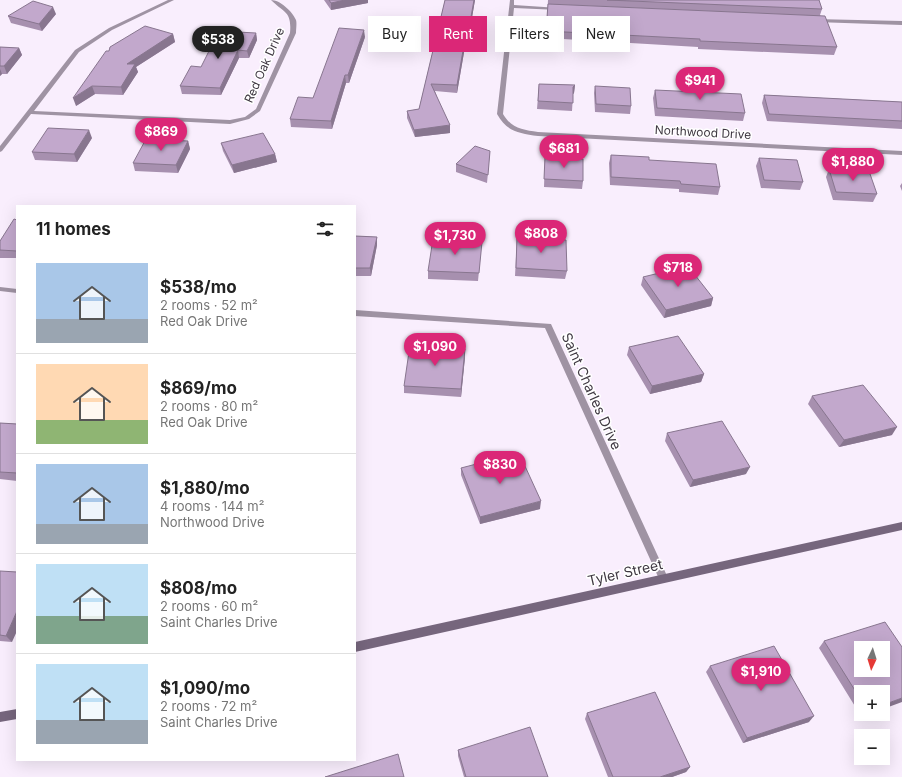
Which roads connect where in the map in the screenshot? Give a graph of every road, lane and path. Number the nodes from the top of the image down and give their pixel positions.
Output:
1 (172, 0) edge
2 (273, 0) edge
3 (512, 0) edge
4 (512, 6) junction
5 (568, 9) edge
6 (807, 19) edge
7 (902, 23) edge
8 (29, 112) junction
9 (0, 150) edge
10 (902, 153) edge
11 (0, 289) edge
12 (16, 290) edge
13 (356, 313) edge
14 (902, 527) edge
15 (663, 578) junction
16 (356, 647) edge
17 (16, 714) edge
18 (0, 717) edge

1 - 8 street
2 - 8 street, Red Oak Drive
3 - 4 street
4 - 5 street
4 - 10 street, Northwood Drive
6 - 7 street
8 - 9 street
11 - 12 street
13 - 15 street, Saint Charles Drive
14 - 15 street, Tyler Street
15 - 16 street, Tyler Street
17 - 18 street

